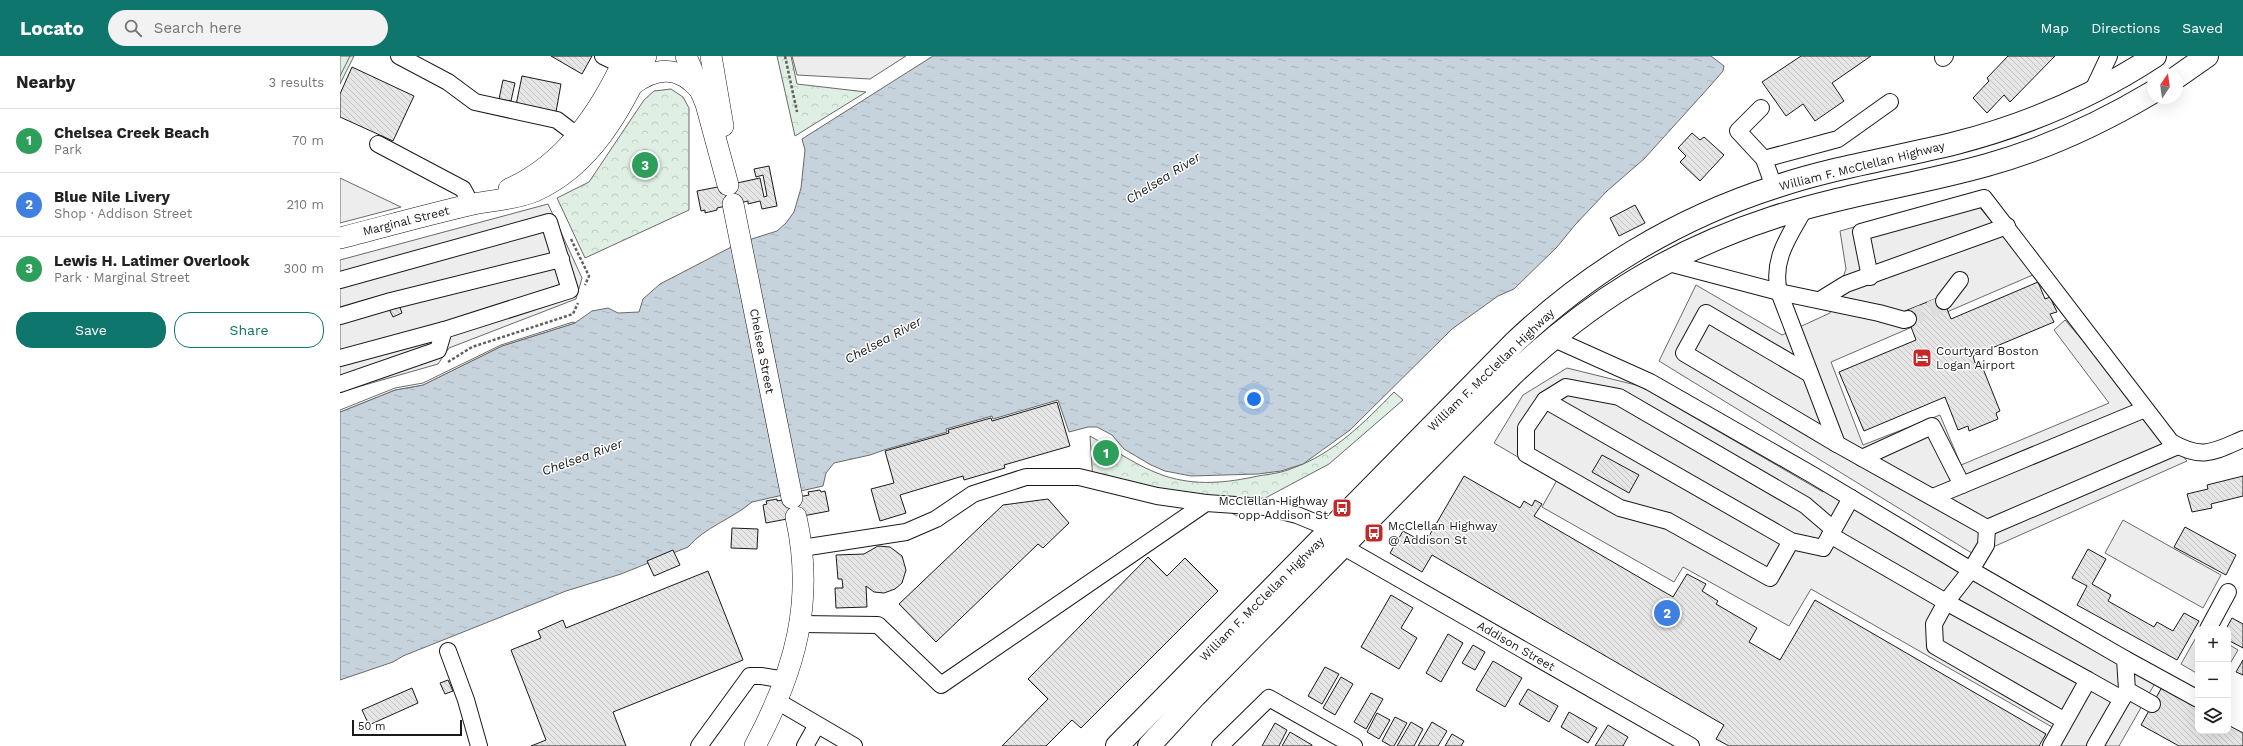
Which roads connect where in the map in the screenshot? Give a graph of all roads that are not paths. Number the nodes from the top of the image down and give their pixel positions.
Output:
1 (399, 56) edge
2 (603, 56) edge
3 (646, 56) edge
4 (686, 56) edge
5 (704, 56) edge
6 (711, 56) edge
7 (2109, 56) edge
8 (2155, 56) edge
9 (2206, 56) edge
10 (624, 61) edge
11 (2183, 73) edge
12 (632, 85) junction
13 (709, 92) junction
14 (2092, 92) junction
15 (2147, 95) edge
16 (1890, 102) dead end
17 (1761, 108) dead end
18 (578, 136) junction
19 (378, 144) dead end
20 (1764, 159) junction
21 (726, 177) dead end
22 (1774, 187) junction
23 (472, 204) junction
24 (733, 204) dead end
25 (1805, 208) junction
26 (2007, 226) junction
27 (340, 238) edge
28 (561, 259) junction
29 (1665, 262) junction
30 (1870, 277) junction
31 (340, 280) edge
32 (1960, 280) dead end
33 (1779, 292) junction
34 (1820, 300) junction
35 (1944, 301) tunnel mouth
36 (340, 316) edge
37 (1908, 319) tunnel mouth
38 (444, 330) junction
39 (1552, 338) junction
40 (340, 358) edge
41 (1810, 374) junction
42 (340, 384) edge
43 (1545, 400) junction
44 (2144, 408) junction
45 (2243, 439) edge
46 (1837, 444) junction
47 (2178, 446) junction
48 (1862, 458) junction
49 (1962, 485) junction
50 (1933, 497) junction
51 (1851, 498) junction
52 (1206, 503) junction
53 (797, 524) junction
54 (1987, 528) junction
55 (1832, 532) junction
56 (1336, 537) junction
57 (1791, 541) junction
58 (1971, 570) junction
59 (2228, 592) edge
60 (1946, 602) junction
61 (801, 624) junction
62 (2210, 626) edge
63 (448, 651) dead end
64 (2125, 658) junction
65 (785, 680) junction
66 (2088, 680) junction
67 (2125, 695) junction
68 (2196, 698) edge
69 (777, 701) junction
70 (2152, 704) dead end
71 (2065, 721) junction
72 (817, 724) junction
73 (479, 746) edge
74 (698, 746) edge
75 (755, 746) edge
76 (805, 746) edge
77 (854, 746) edge
78 (1117, 746) edge
79 (1150, 746) edge
80 (1220, 746) edge
81 (1354, 746) edge
82 (1691, 746) edge
83 (2051, 746) edge
84 (2095, 746) edge

1 - 18 street
2 - 10 street
3 - 12 main road, Marginal Street
4 - 13 main road
5 - 13 main road
6 - 13 main road
7 - 14 street
8 - 14 highway, William F. McClellan Highway
9 - 11 highway
10 - 18 main road, Marginal Street
12 - 13 main road
12 - 23 main road, Marginal Street
13 - 21 main road
14 - 22 highway, William F. McClellan Highway
15 - 25 highway, William F. McClellan Highway
16 - 20 street
17 - 20 street
18 - 23 main road, Marginal Street
19 - 23 street
20 - 22 street
22 - 56 highway, William F. McClellan Highway
23 - 27 main road, Marginal Street
24 - 53 main road, Chelsea Street
25 - 29 highway, William F. McClellan Highway
25 - 33 street
26 - 30 street
26 - 30 street
26 - 44 street
28 - 31 street
28 - 36 street
28 - 38 street
29 - 33 street
29 - 39 highway, William F. McClellan Highway
30 - 34 street
32 - 35 street
33 - 34 street
33 - 41 street
34 - 37 street
38 - 40 street
38 - 42 street
39 - 51 street
39 - 56 highway, William F. McClellan Highway
41 - 46 street
41 - 46 street
43 - 55 street
43 - 57 street
43 - 57 street
44 - 47 street
44 - 49 street
45 - 47 street
46 - 48 street
47 - 54 street
48 - 49 street
48 - 50 street
49 - 50 street
50 - 54 street
51 - 55 street
51 - 58 street
52 - 53 street, Addison Street
52 - 56 street, Addison Street
52 - 61 street
53 - 61 main road, Chelsea Street
54 - 58 street
55 - 57 street
55 - 60 street
56 - 78 highway, William F. McClellan Highway
56 - 79 highway, William F. McClellan Highway
56 - 82 street, Addison Street
58 - 60 street
58 - 64 street
59 - 62 street
60 - 66 street
60 - 71 street
61 - 65 main road, Chelsea Street
63 - 73 street
64 - 67 street
64 - 68 street
65 - 69 main road, Chelsea Street
65 - 74 street
66 - 67 street
66 - 71 street
67 - 70 street
67 - 84 street
69 - 72 street
69 - 75 main road, Chelsea Street
71 - 83 street
72 - 76 street
72 - 77 street
80 - 81 street

